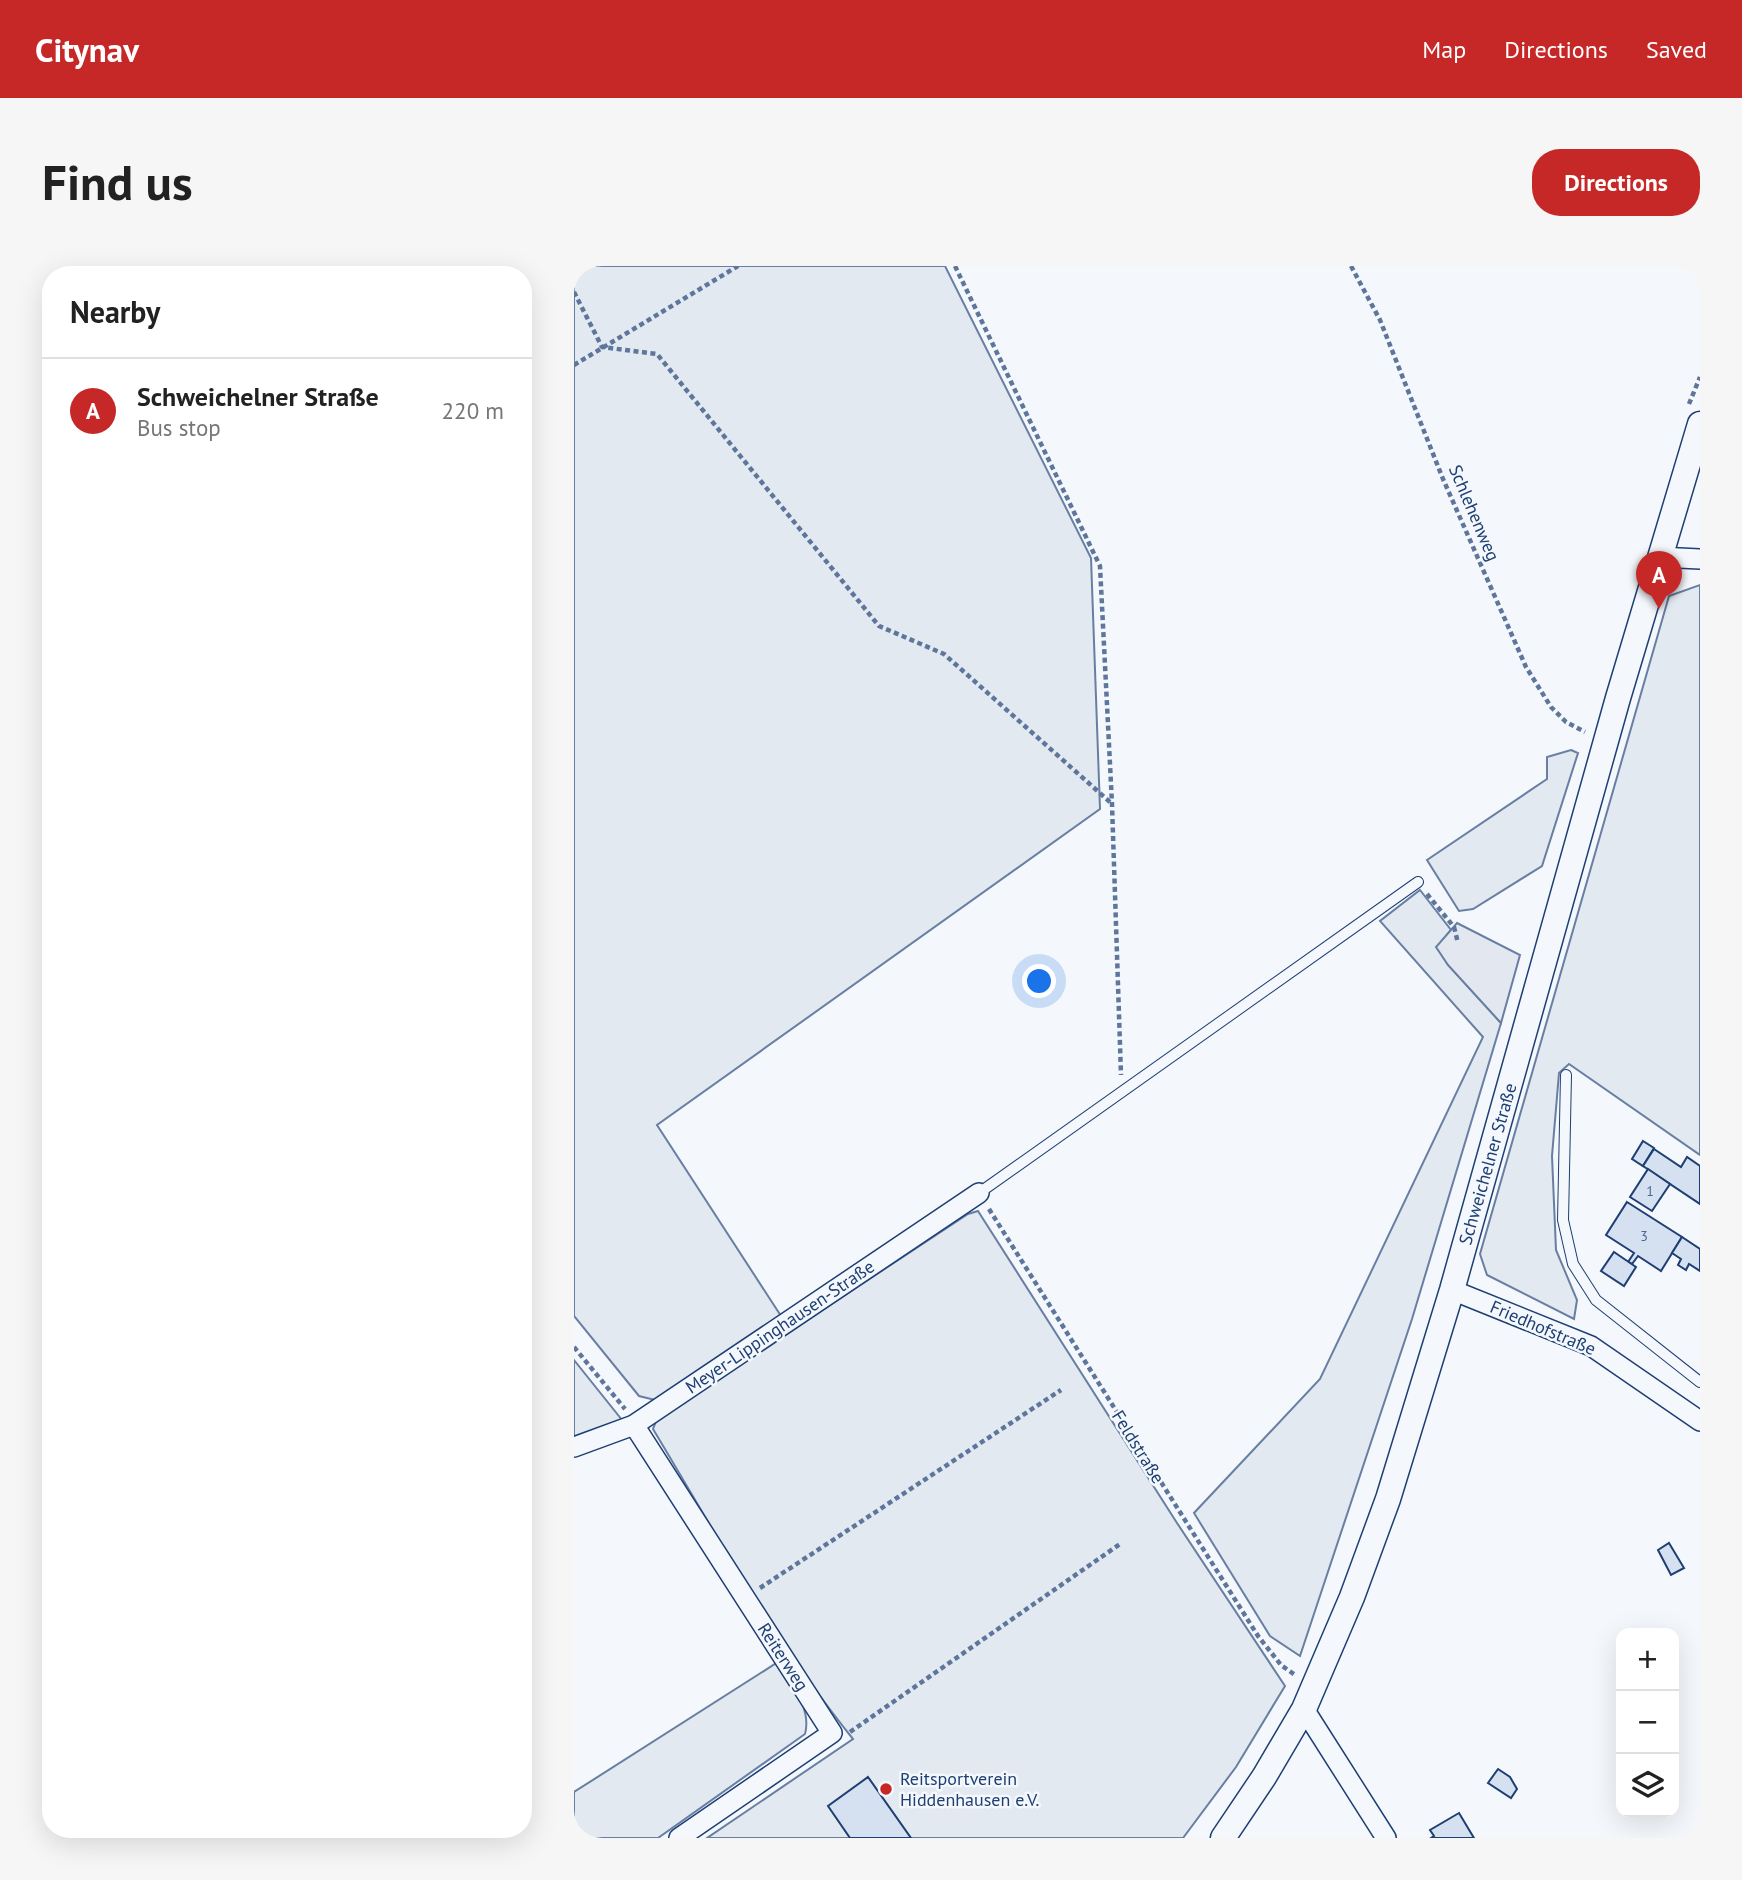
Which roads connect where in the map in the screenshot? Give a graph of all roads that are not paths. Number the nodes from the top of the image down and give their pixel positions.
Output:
1 (1692, 419) edge
2 (1659, 557) junction
3 (1700, 559) edge
4 (1418, 882) road end
5 (1566, 1075) dead end
6 (979, 1193) joint
7 (1452, 1290) junction
8 (1700, 1382) edge
9 (1700, 1420) edge
10 (634, 1425) junction
11 (574, 1447) edge
12 (1304, 1709) junction
13 (679, 1838) edge
14 (1223, 1838) edge
15 (1386, 1838) edge

1 - 2 street, Schweichelner Straße
2 - 3 street
2 - 7 street, Schweichelner Straße
4 - 6 lane
5 - 8 lane
6 - 10 street, Meyer-Lippinghausen-Straße
7 - 9 street, Friedhofstraße
7 - 12 street, Schweichelner Straße
10 - 11 street, Meyer-Lippinghausen-Straße
10 - 13 street, Reiterweg
12 - 14 street, Schweichelner Straße
12 - 15 street

